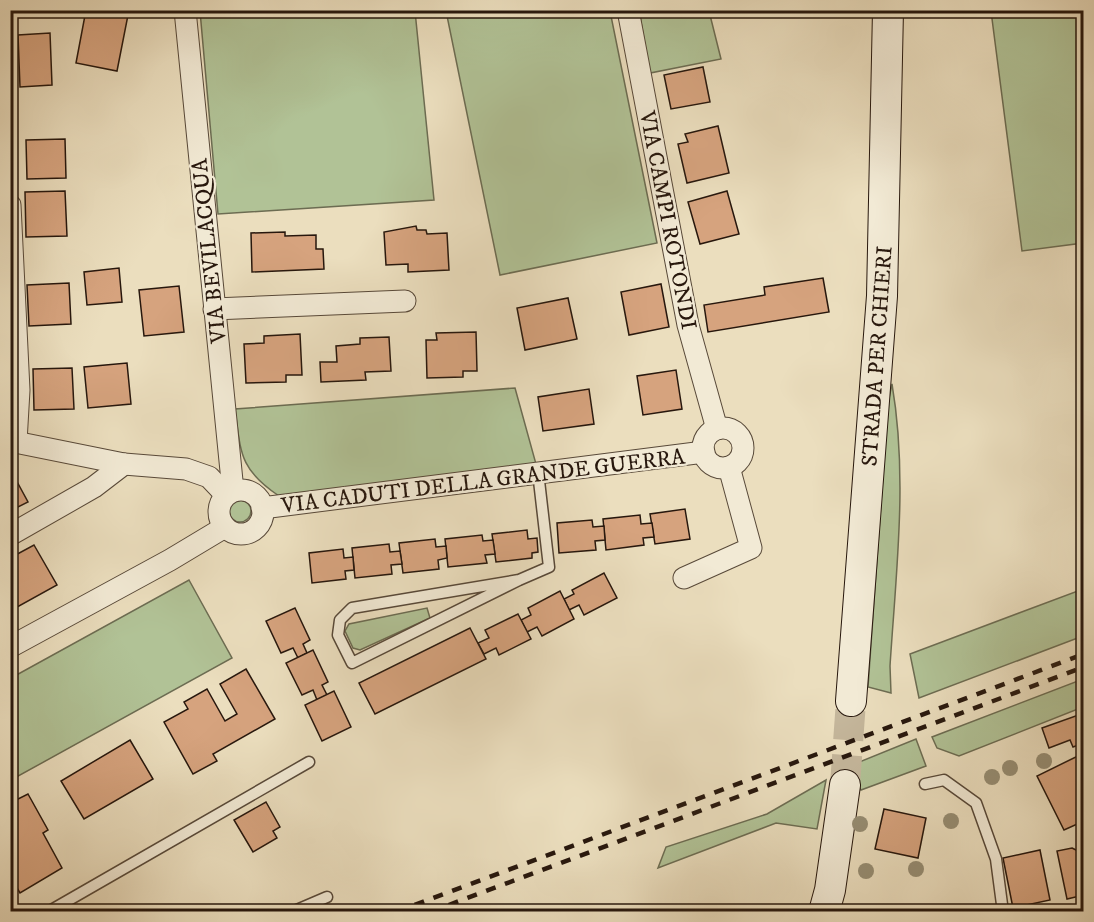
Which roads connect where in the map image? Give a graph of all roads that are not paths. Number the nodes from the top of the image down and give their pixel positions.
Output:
1 (185, 10) edge
2 (628, 10) edge
3 (888, 10) edge
4 (10, 205) edge
5 (405, 301) dead end
6 (214, 309) junction
7 (717, 429) junction
8 (13, 441) edge
9 (704, 452) junction
10 (123, 464) junction
11 (729, 466) junction
12 (538, 472) junction
13 (229, 493) junction
14 (262, 508) junction
15 (225, 527) junction
16 (10, 535) edge
17 (684, 578) dead end
18 (519, 580) junction
19 (10, 647) edge
20 (851, 701) tunnel mouth
21 (309, 762) dead end
22 (925, 784) dead end
23 (845, 785) tunnel mouth
24 (327, 897) dead end
25 (48, 912) edge
26 (292, 912) edge
27 (824, 912) edge
28 (1003, 912) edge

1 - 6 street, VIA BEVILACQUA
2 - 7 street, VIA CAMPI ROTONDI
3 - 20 main road, STRADA PER CHIERI
4 - 8 street
5 - 6 street
6 - 13 street, VIA BEVILACQUA
7 - 9 street
7 - 11 street
8 - 10 street
9 - 11 street
9 - 12 street, VIA CADUTI DELLA GRANDE GUERRA
10 - 13 street
10 - 16 street
11 - 17 street
12 - 14 street, VIA CADUTI DELLA GRANDE GUERRA
12 - 18 lane
13 - 14 street
13 - 15 street
14 - 15 street
15 - 19 street
18 - 18 lane
21 - 25 lane
22 - 28 lane
23 - 27 main road
24 - 26 lane

